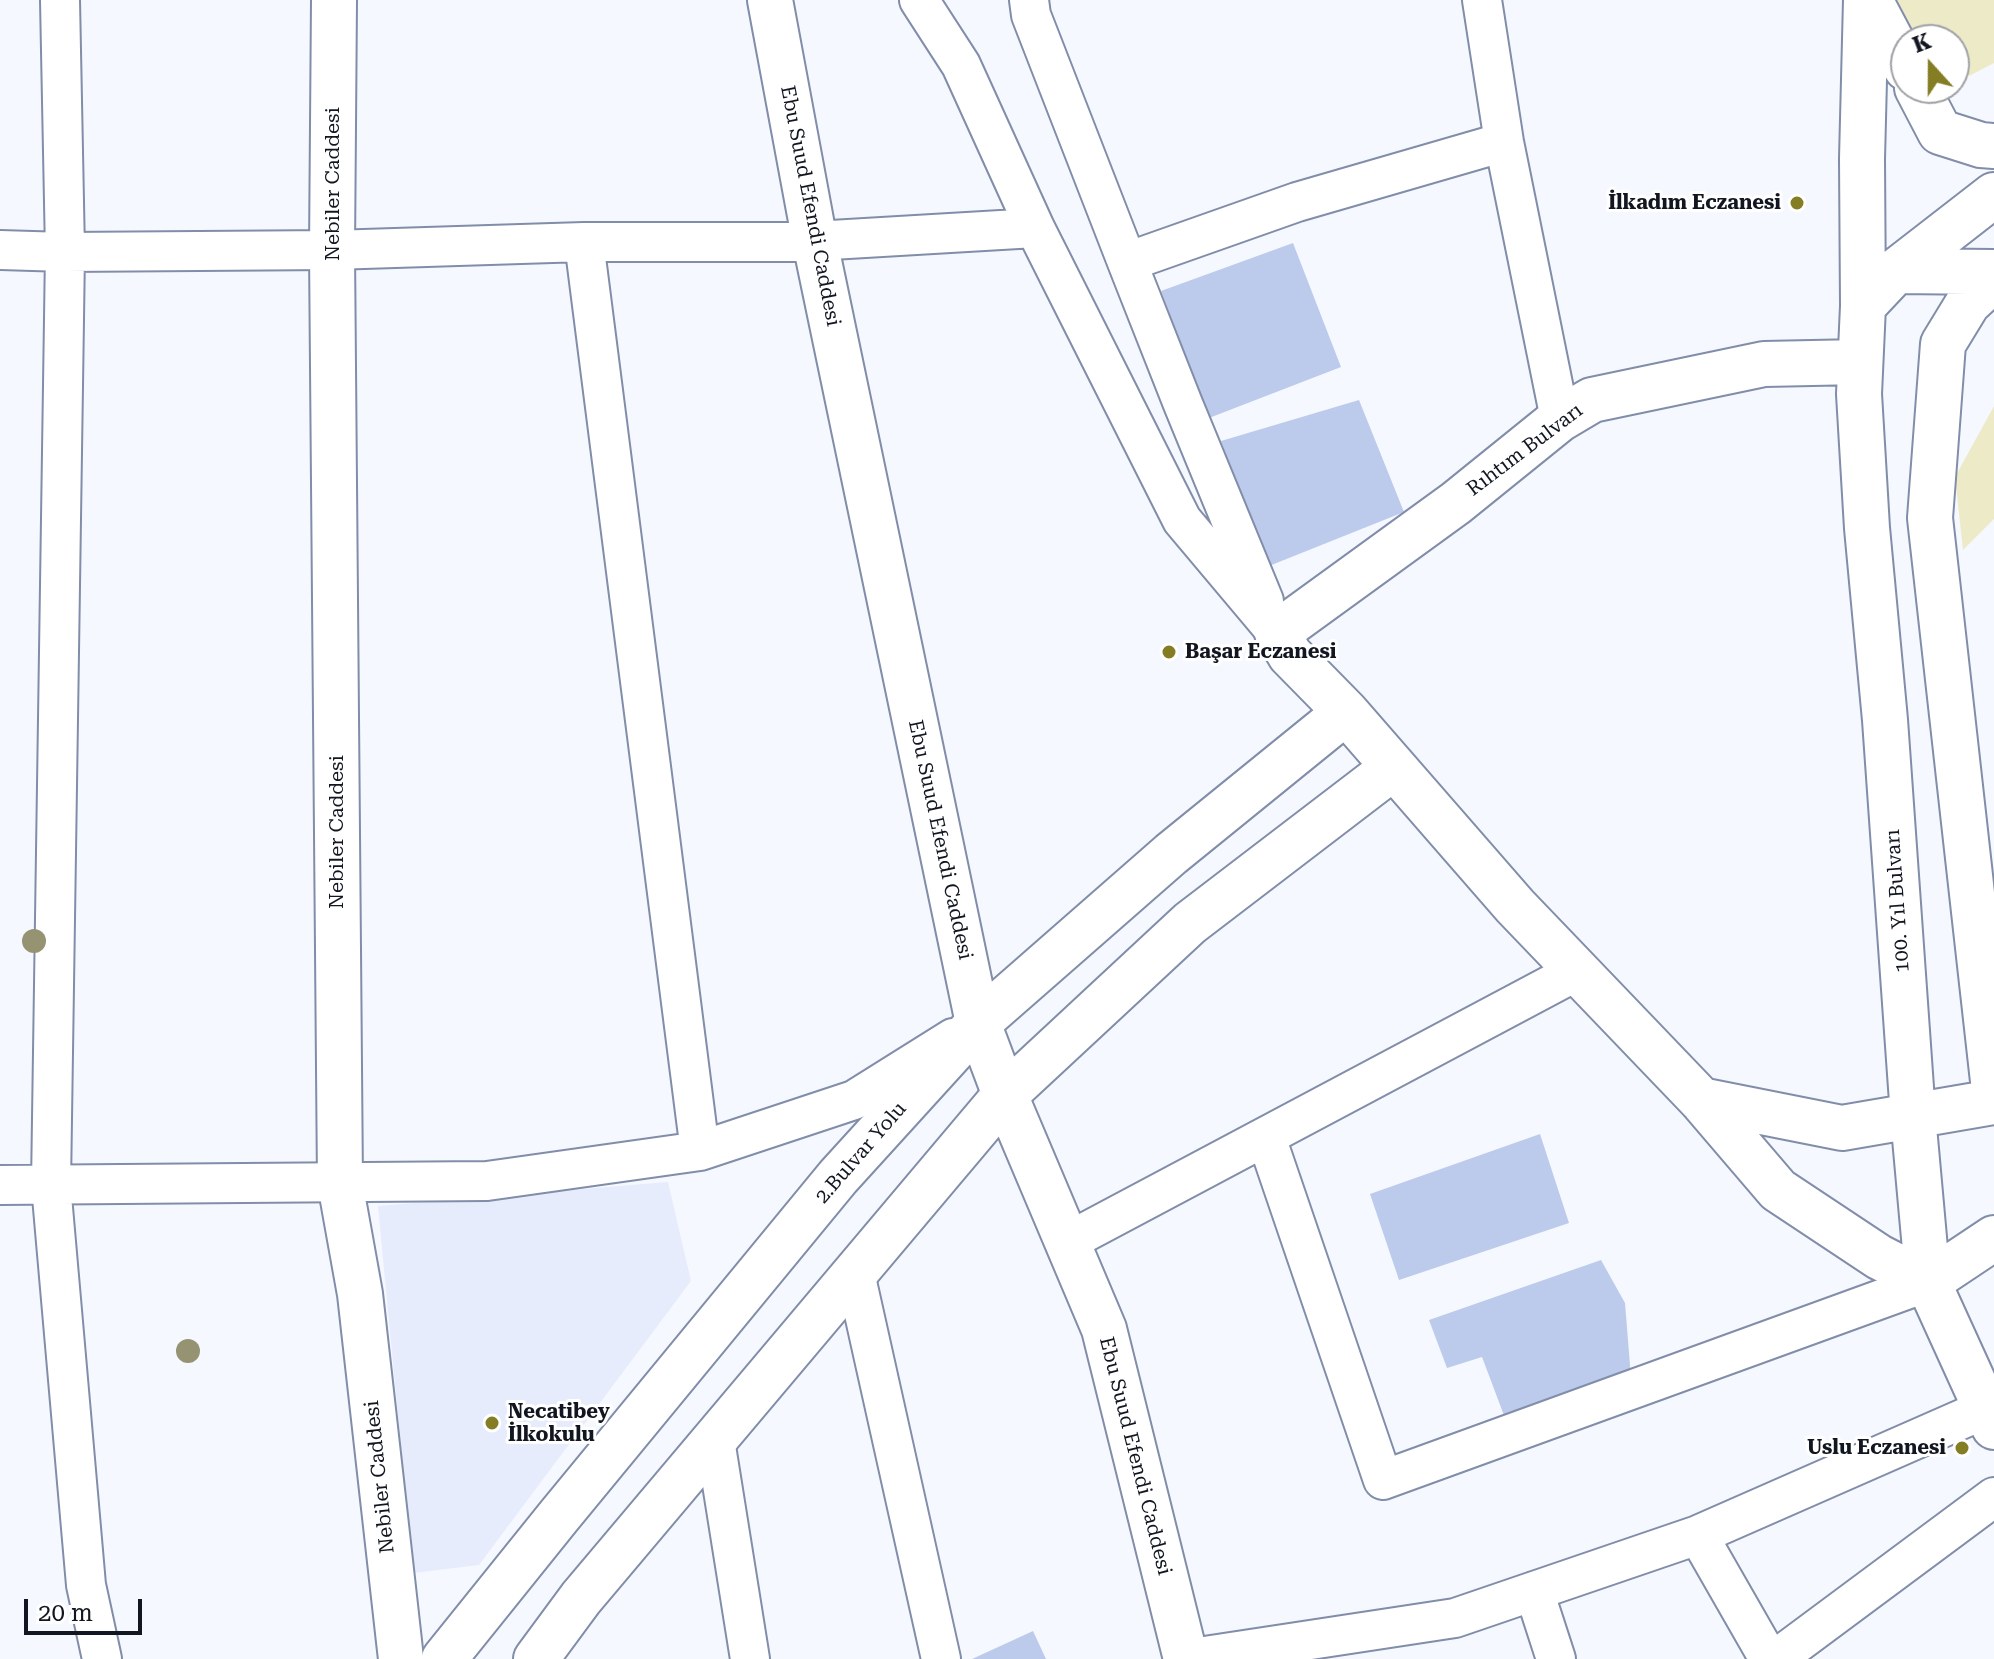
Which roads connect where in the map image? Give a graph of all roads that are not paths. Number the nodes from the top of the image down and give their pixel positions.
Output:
1 (60, 0) edge
2 (334, 0) edge
3 (770, 0) edge
4 (919, 0) edge
5 (1029, 0) edge
6 (1482, 0) edge
7 (1868, 0) edge
8 (1890, 39) edge
9 (1925, 104) edge
10 (1504, 142) junction
11 (1994, 146) edge
12 (1994, 195) edge
13 (1035, 228) junction
14 (584, 242) junction
15 (815, 242) junction
16 (0, 250) edge
17 (332, 250) junction
18 (65, 252) junction
19 (1127, 262) junction
20 (1896, 271) junction
21 (1994, 272) edge
22 (1994, 279) edge
23 (1863, 306) junction
24 (1860, 362) junction
25 (1560, 419) junction
26 (1277, 633) junction
27 (1346, 712) junction
28 (1394, 767) junction
29 (1577, 971) junction
30 (978, 1023) junction
31 (1994, 1090) edge
32 (1005, 1095) junction
33 (1701, 1100) junction
34 (1994, 1102) edge
35 (1913, 1116) junction
36 (1266, 1137) junction
37 (700, 1151) junction
38 (340, 1183) junction
39 (0, 1185) edge
40 (51, 1185) junction
41 (1994, 1238) edge
42 (1067, 1242) junction
43 (855, 1273) junction
44 (1928, 1282) junction
45 (1990, 1418) edge
46 (715, 1440) junction
47 (1994, 1497) edge
48 (1698, 1535) junction
49 (1534, 1591) junction
50 (102, 1659) edge
51 (401, 1659) edge
52 (444, 1659) edge
53 (536, 1659) edge
54 (750, 1659) edge
55 (941, 1659) edge
56 (1186, 1659) edge
57 (1556, 1659) edge
58 (1769, 1659) edge
59 (1776, 1659) edge

1 - 18 street
2 - 17 main road, Nebiler Caddesi
3 - 15 main road, Ebu Suud Efendi Caddesi
4 - 13 street
5 - 19 street
6 - 10 street
7 - 8 main road
7 - 23 main road, 100. Yıl Bulvarı
9 - 11 main road
10 - 19 street
10 - 25 street
12 - 20 main road
13 - 15 street
13 - 26 street
14 - 15 street
14 - 17 street
14 - 37 street
15 - 30 main road, Ebu Suud Efendi Caddesi
16 - 18 street
17 - 18 street
17 - 38 main road, Nebiler Caddesi
18 - 40 street
19 - 26 street
20 - 21 main road
20 - 23 main road
22 - 31 main road
23 - 24 main road, 100. Yıl Bulvarı
24 - 25 main road, Rıhtım Bulvarı
24 - 35 main road, 100. Yıl Bulvarı
25 - 26 main road, Rıhtım Bulvarı
26 - 27 main road
27 - 28 main road
27 - 30 main road, 2.Bulvar Yolu
28 - 29 main road
28 - 32 main road
29 - 33 main road
29 - 36 street
30 - 32 main road, Ebu Suud Efendi Caddesi
30 - 37 street
30 - 52 main road, 2.Bulvar Yolu
32 - 42 main road, Ebu Suud Efendi Caddesi
32 - 43 main road
33 - 35 main road
33 - 44 main road
34 - 35 main road
35 - 44 main road, 100. Yıl Bulvarı
36 - 42 street
36 - 44 street
37 - 38 street
38 - 40 street
38 - 51 main road, Nebiler Caddesi
39 - 40 street
40 - 50 street
41 - 44 main road
42 - 56 main road, Ebu Suud Efendi Caddesi
43 - 46 main road
43 - 55 street
44 - 45 main road, 100. Yıl Bulvarı
45 - 48 street
46 - 53 main road
46 - 54 street
47 - 59 street
48 - 49 street
48 - 58 street
49 - 56 street
49 - 57 street

